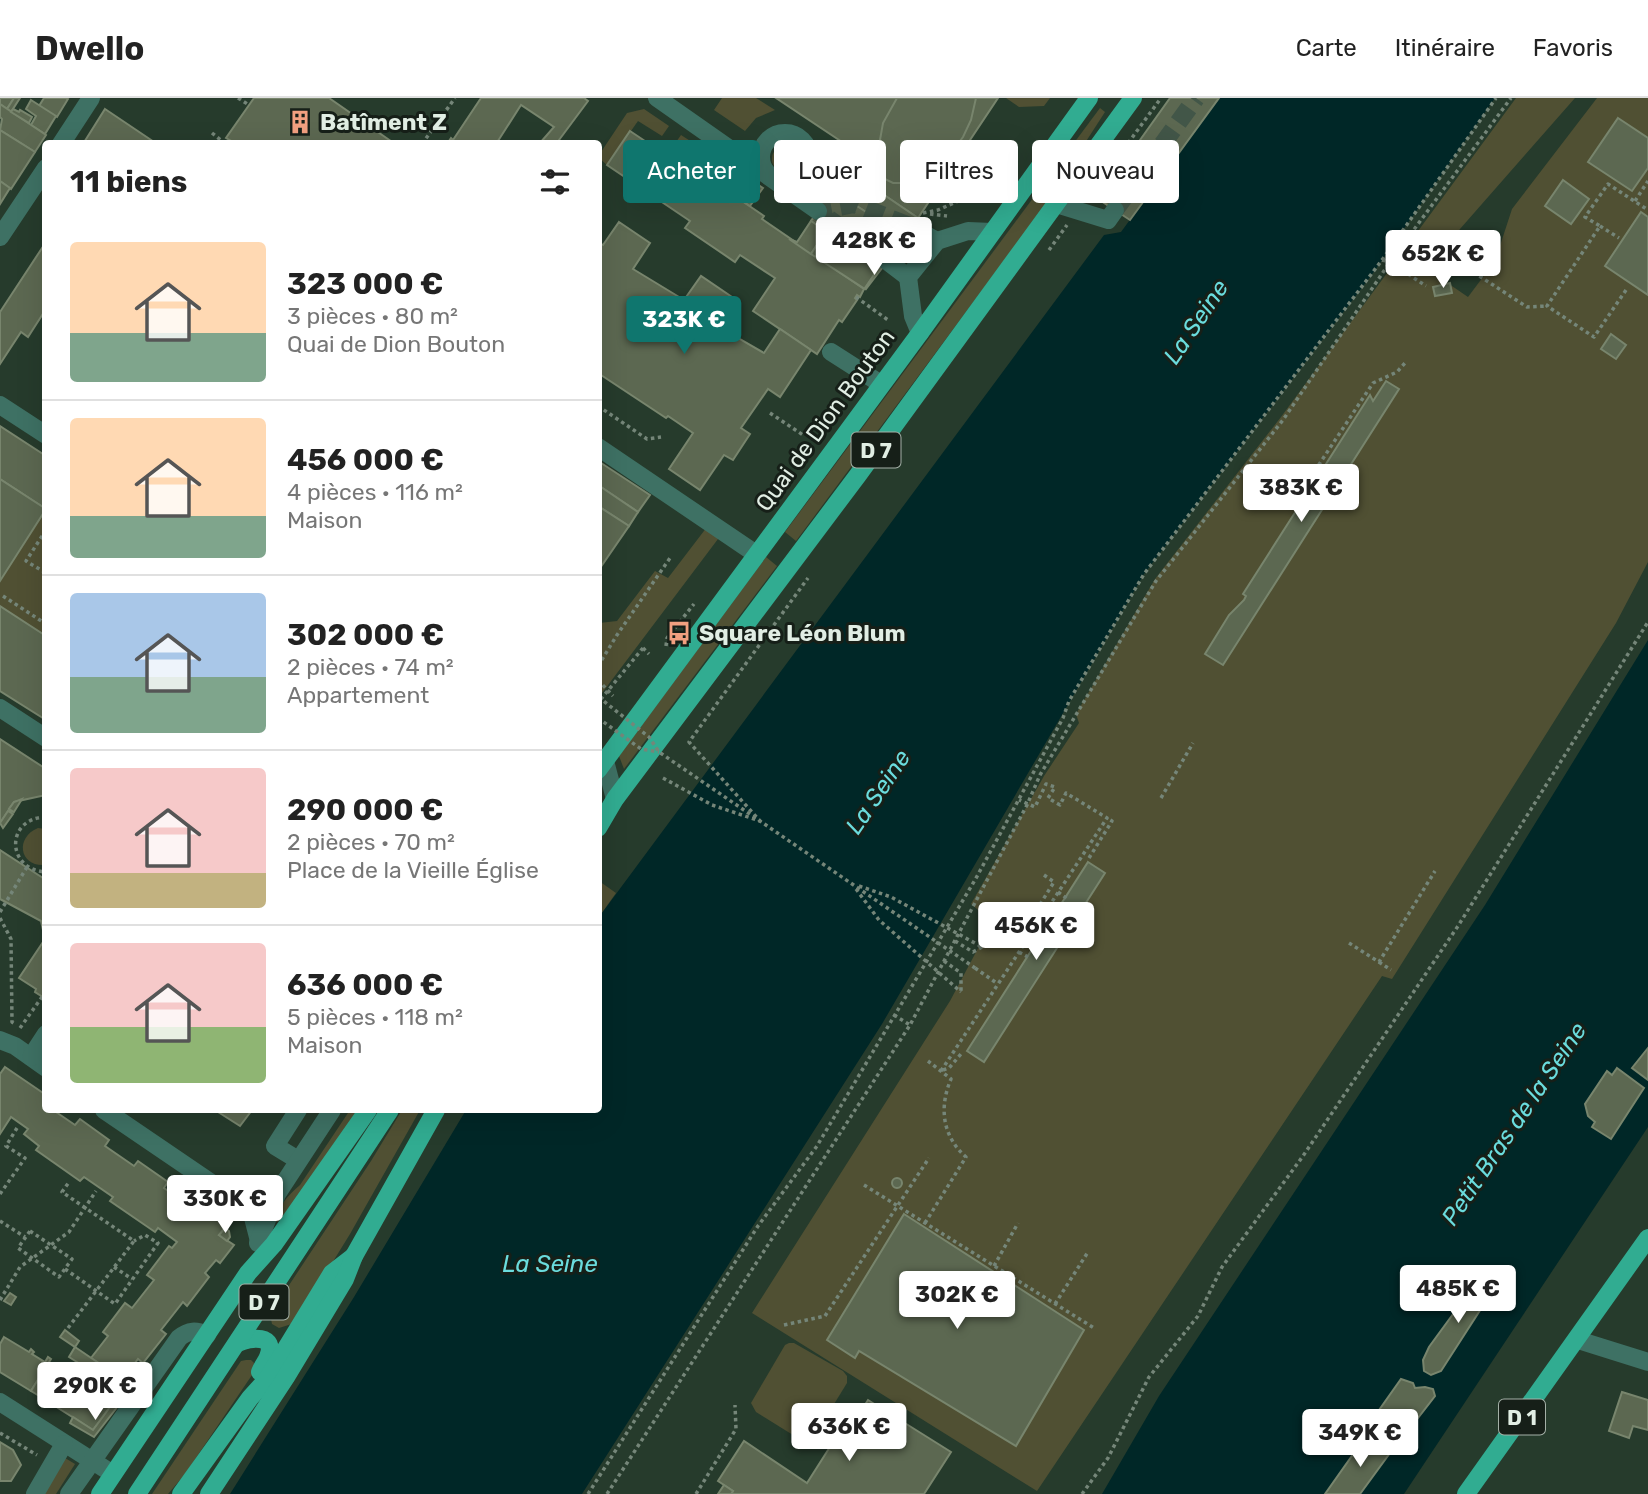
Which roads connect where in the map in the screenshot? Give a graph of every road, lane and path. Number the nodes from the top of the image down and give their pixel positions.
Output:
1 (91, 98) edge
2 (238, 98) edge
3 (455, 98) edge
4 (657, 98) edge
5 (1089, 98) edge
6 (1119, 98) edge
7 (1133, 98) edge
8 (1161, 98) edge
9 (1496, 98) edge
10 (1511, 98) edge
11 (249, 105) dead end
12 (212, 133) dead end
13 (64, 140) edge
14 (221, 140) edge
15 (425, 140) edge
16 (1098, 140) edge
17 (1101, 140) edge
18 (42, 173) edge
19 (1648, 181) edge
20 (1634, 201) junction
21 (821, 203) edge
22 (954, 203) edge
23 (1056, 204) joint
24 (1115, 210) dead end
25 (816, 211) joint
26 (1078, 211) junction
27 (1648, 211) edge
28 (955, 217) dead end
29 (1600, 226) junction
30 (912, 227) tunnel mouth
31 (992, 232) junction
32 (0, 237) edge
33 (1619, 239) dead end
34 (937, 241) junction
35 (1450, 257) dead end
36 (1382, 260) junction
37 (887, 261) tunnel mouth
38 (1390, 262) junction
39 (908, 276) junction
40 (1426, 286) dead end
41 (1626, 290) dead end
42 (856, 297) dead end
43 (1547, 306) junction
44 (888, 320) dead end
45 (920, 333) junction
46 (831, 352) dead end
47 (1405, 363) dead end
48 (881, 384) junction
49 (0, 405) edge
50 (602, 409) edge
51 (770, 414) dead end
52 (42, 432) edge
53 (803, 435) dead end
54 (661, 438) dead end
55 (602, 450) edge
56 (1296, 477) dead end
57 (42, 536) edge
58 (756, 554) junction
59 (670, 558) dead end
60 (42, 571) edge
61 (3, 596) dead end
62 (42, 621) edge
63 (1648, 622) edge
64 (649, 654) dead end
65 (602, 659) edge
66 (602, 684) edge
67 (613, 696) dead end
68 (602, 698) edge
69 (602, 700) edge
70 (0, 708) edge
71 (602, 723) edge
72 (602, 725) edge
73 (604, 727) dead end
74 (42, 735) edge
75 (690, 743) dead end
76 (1193, 743) dead end
77 (659, 752) junction
78 (602, 762) edge
79 (602, 766) edge
80 (663, 778) dead end
81 (1161, 798) dead end
82 (615, 799) junction
83 (1019, 800) junction
84 (1027, 805) junction
85 (42, 818) edge
86 (1107, 818) junction
87 (602, 821) edge
88 (760, 821) junction
89 (1089, 858) dead end
90 (27, 867) junction
91 (981, 870) junction
92 (1435, 871) dead end
93 (42, 872) edge
94 (990, 875) junction
95 (1044, 875) dead end
96 (852, 884) junction
97 (1058, 892) junction
98 (1069, 900) dead end
99 (0, 912) edge
100 (1046, 912) junction
101 (0, 918) edge
102 (955, 941) junction
103 (1349, 943) dead end
104 (1019, 951) junction
105 (1028, 957) dead end
106 (944, 961) junction
107 (1379, 962) junction
108 (1391, 970) dead end
109 (998, 984) junction
110 (42, 997) dead end
111 (894, 1016) junction
112 (911, 1025) junction
113 (20, 1028) junction
114 (26, 1032) dead end
115 (0, 1040) edge
116 (961, 1054) dead end
117 (928, 1061) dead end
118 (38, 1063) edge
119 (941, 1071) junction
120 (108, 1113) edge
121 (296, 1113) edge
122 (330, 1113) edge
123 (366, 1113) edge
124 (388, 1113) edge
125 (434, 1113) edge
126 (17, 1128) dead end
127 (929, 1158) dead end
128 (298, 1160) junction
129 (69, 1182) dead end
130 (864, 1185) dead end
131 (96, 1191) dead end
132 (0, 1194) edge
133 (273, 1203) junction
134 (897, 1205) junction
135 (85, 1208) junction
136 (251, 1210) junction
137 (0, 1221) edge
138 (925, 1223) junction
139 (1018, 1223) dead end
140 (25, 1237) junction
141 (1648, 1238) edge
142 (134, 1241) junction
143 (259, 1241) junction
144 (51, 1245) junction
145 (1088, 1252) dead end
146 (354, 1256) junction
147 (33, 1258) junction
148 (994, 1266) junction
149 (114, 1267) junction
150 (65, 1269) junction
151 (248, 1273) junction
152 (132, 1279) junction
153 (96, 1291) junction
154 (0, 1300) edge
155 (1055, 1304) junction
156 (784, 1325) dead end
157 (68, 1328) dead end
158 (1094, 1328) dead end
159 (207, 1335) junction
160 (1578, 1340) junction
161 (238, 1343) junction
162 (1648, 1362) edge
163 (250, 1398) junction
164 (0, 1402) edge
165 (735, 1405) dead end
166 (0, 1433) edge
167 (64, 1444) junction
168 (92, 1461) junction
169 (52, 1465) junction
170 (114, 1474) junction
171 (35, 1494) edge
172 (69, 1494) edge
173 (100, 1494) edge
174 (137, 1494) edge
175 (181, 1494) edge
176 (209, 1494) edge
177 (588, 1494) edge
178 (607, 1494) edge
179 (696, 1494) edge
180 (1082, 1494) edge
181 (1466, 1494) edge

1 - 13 street
2 - 11 path
3 - 15 path
4 - 25 street
5 - 31 main road, Quai de Dion Bouton / D 7
6 - 16 main road, D 7
7 - 17 main road, D 7
8 - 26 path
9 - 36 path
10 - 38 path
12 - 14 path
18 - 32 street
19 - 20 path
20 - 27 path
20 - 29 path
21 - 25 path
22 - 28 path
23 - 26 street
23 - 82 main road, D 7
24 - 26 street
29 - 33 path
29 - 43 path
30 - 34 street
31 - 34 street
31 - 45 main road, Quai de Dion Bouton / D 7
34 - 39 street
35 - 43 path
36 - 38 path
36 - 83 path
37 - 39 street
38 - 40 path
38 - 84 path
39 - 45 street
41 - 43 path
42 - 44 path
45 - 48 main road, Quai de Dion Bouton / D 7
46 - 48 street
47 - 56 path
48 - 58 main road, Quai de Dion Bouton / D 7
49 - 52 street
50 - 54 path
51 - 53 path
55 - 58 street
57 - 60 path
58 - 78 main road, Quai de Dion Bouton / D 7
59 - 65 path
61 - 62 path
63 - 180 path
64 - 68 path, bridge
66 - 67 path
69 - 77 path, bridge
70 - 74 street
71 - 77 path, bridge
72 - 73 path
75 - 88 path, bridge
76 - 81 path
77 - 88 path, bridge
79 - 82 street
80 - 88 path, bridge
82 - 87 main road, D 7
83 - 84 path
83 - 91 path
84 - 86 path
84 - 94 path
85 - 90 path
86 - 89 path
86 - 97 path
88 - 96 path, bridge
90 - 93 path
90 - 99 path
91 - 94 path
91 - 111 path
92 - 107 path
94 - 102 path
95 - 100 path
96 - 102 path, bridge
96 - 106 path, bridge
96 - 109 path, bridge
97 - 98 path
97 - 100 path
100 - 104 path
101 - 113 path
102 - 106 path
103 - 107 path
104 - 105 path
104 - 109 path
106 - 112 path
107 - 108 path
109 - 119 path
110 - 113 path
111 - 112 path
111 - 177 path
112 - 178 path
113 - 114 path
115 - 118 street
116 - 119 path
117 - 119 path
119 - 138 path
120 - 136 street
121 - 128 street
122 - 128 street
123 - 151 main road
124 - 161 main road, D 7
125 - 146 main road, D 7
126 - 132 path
127 - 134 path
128 - 133 street
129 - 135 path
130 - 134 path
131 - 135 path
133 - 136 street
133 - 143 street
134 - 138 path
134 - 156 path
135 - 142 path
135 - 144 path
136 - 143 street
137 - 140 path
138 - 148 path
139 - 148 path
140 - 144 path
140 - 147 path
141 - 160 main road, D 1
142 - 149 path
142 - 152 path
143 - 151 street
144 - 147 path
144 - 150 path
145 - 155 path
146 - 163 main road
146 - 176 main road, D 7
147 - 150 path
147 - 154 path
148 - 155 path
149 - 152 path
149 - 153 path
150 - 153 path
151 - 159 main road
152 - 153 path
153 - 157 path
155 - 158 path
159 - 168 street
159 - 170 main road
160 - 162 street
160 - 181 main road, D 1
161 - 163 main road
161 - 174 main road, D 7
163 - 175 main road
164 - 167 street
165 - 179 path
166 - 169 path
167 - 168 street
167 - 169 street
168 - 170 street
168 - 172 street
169 - 171 street
170 - 173 main road

